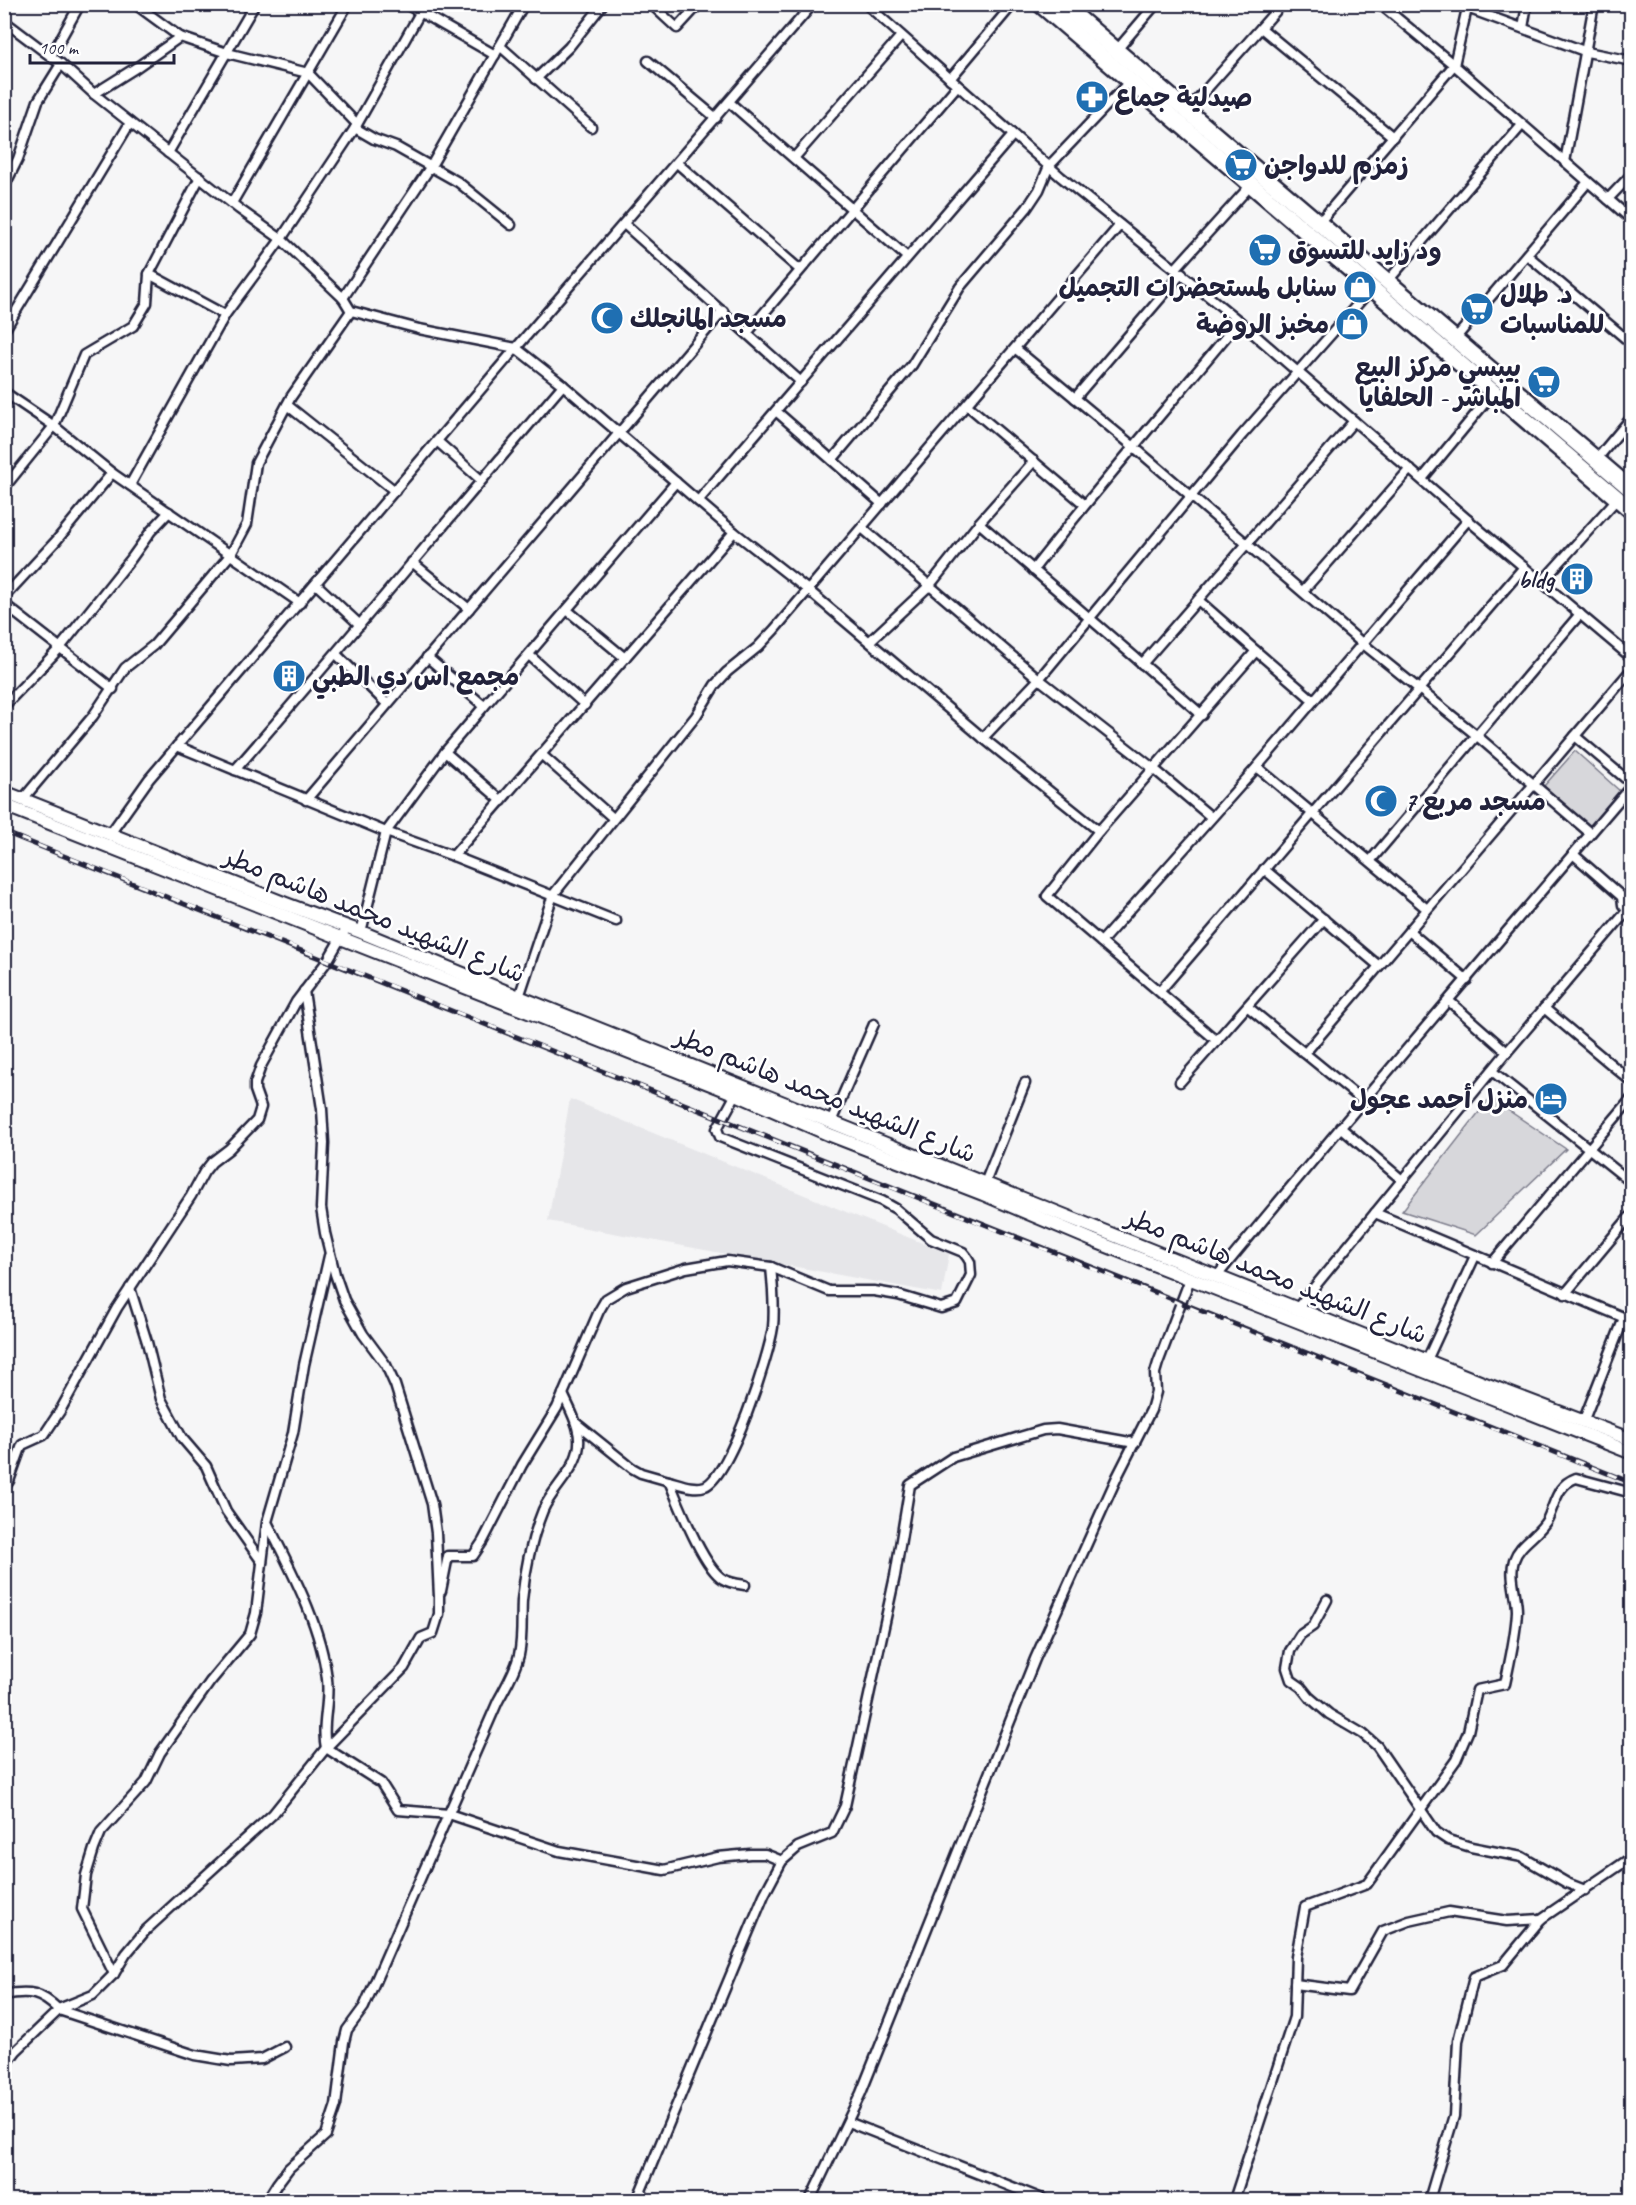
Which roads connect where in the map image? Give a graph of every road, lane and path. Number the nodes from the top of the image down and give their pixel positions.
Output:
1 (80, 4) edge
2 (135, 4) edge
3 (255, 4) edge
4 (348, 4) edge
5 (406, 4) edge
6 (524, 4) edge
7 (603, 4) edge
8 (651, 4) edge
9 (699, 4) edge
10 (813, 4) edge
11 (866, 4) edge
12 (1013, 4) edge
13 (1040, 4) edge
14 (1062, 4) edge
15 (1156, 4) edge
16 (1282, 4) edge
17 (1380, 4) edge
18 (1527, 4) edge
19 (1594, 4) edge
20 (1468, 6) edge
21 (423, 8) edge
22 (4, 21) edge
23 (1261, 28) junction
24 (1523, 28) junction
25 (901, 36) junction
26 (180, 37) junction
27 (497, 51) junction
28 (1116, 51) junction
29 (1587, 52) junction
30 (227, 53) junction
31 (51, 56) junction
32 (648, 61) dead end
33 (1632, 61) edge
34 (61, 64) junction
35 (1454, 65) junction
36 (308, 74) junction
37 (537, 79) junction
38 (950, 79) junction
39 (1130, 81) junction
40 (957, 86) junction
41 (94, 94) junction
42 (729, 102) junction
43 (1187, 111) junction
44 (716, 118) junction
45 (130, 123) junction
46 (356, 125) junction
47 (1522, 125) junction
48 (591, 127) dead end
49 (1013, 135) junction
50 (1393, 137) junction
51 (168, 153) junction
52 (794, 158) junction
53 (1565, 162) junction
54 (677, 163) junction
55 (431, 166) junction
56 (1049, 166) junction
57 (1632, 174) edge
58 (200, 177) junction
59 (1588, 182) junction
60 (1251, 185) junction
61 (4, 187) edge
62 (1608, 199) junction
63 (232, 203) junction
64 (851, 208) junction
65 (1632, 220) edge
66 (624, 224) junction
67 (1318, 224) junction
68 (511, 225) dead end
69 (1120, 225) junction
70 (281, 239) junction
71 (1527, 255) junction
72 (908, 257) junction
73 (800, 269) junction
74 (1179, 271) junction
75 (149, 274) junction
76 (1387, 282) junction
77 (1372, 288) junction
78 (343, 298) junction
79 (351, 311) junction
80 (723, 311) junction
81 (225, 315) junction
82 (1239, 321) junction
83 (4, 331) edge
84 (747, 333) junction
85 (1454, 340) junction
86 (1632, 344) edge
87 (516, 348) junction
88 (1016, 349) junction
89 (1297, 370) junction
90 (801, 382) junction
91 (563, 385) junction
92 (4, 392) edge
93 (1493, 393) junction
94 (1075, 398) junction
95 (287, 405) junction
96 (967, 405) junction
97 (776, 411) junction
98 (1632, 417) edge
99 (1354, 421) junction
100 (54, 426) junction
101 (620, 434) junction
102 (436, 441) junction
103 (1134, 447) junction
104 (832, 460) junction
105 (1596, 460) junction
106 (1034, 461) junction
107 (1410, 469) junction
108 (112, 473) junction
109 (1422, 479) junction
110 (481, 480) junction
111 (676, 482) junction
112 (130, 485) junction
113 (4, 488) edge
114 (1632, 489) edge
115 (395, 491) junction
116 (1191, 495) junction
117 (1617, 499) junction
118 (698, 501) junction
119 (882, 504) junction
120 (1084, 504) junction
121 (1632, 511) edge
122 (169, 512) junction
123 (1468, 520) junction
124 (979, 523) junction
125 (862, 528) junction
126 (734, 532) junction
127 (1247, 544) junction
128 (231, 554) junction
129 (412, 562) junction
130 (1524, 567) junction
131 (1033, 570) junction
132 (1542, 582) junction
133 (316, 584) junction
134 (930, 585) junction
135 (808, 590) junction
136 (1303, 591) junction
137 (4, 597) edge
138 (1198, 600) junction
139 (300, 603) junction
140 (4, 604) edge
141 (469, 609) junction
142 (567, 610) junction
143 (1580, 614) junction
144 (1089, 619) junction
145 (360, 625) junction
146 (870, 641) junction
147 (1362, 643) junction
148 (59, 649) junction
149 (1256, 651) junction
150 (336, 654) junction
151 (529, 655) junction
152 (427, 657) junction
153 (625, 658) junction
154 (1632, 658) edge
155 (1142, 664) junction
156 (1632, 669) edge
157 (1039, 679) junction
158 (112, 689) junction
159 (1419, 689) junction
160 (1313, 700) junction
161 (387, 704) junction
162 (585, 705) junction
163 (4, 706) edge
164 (484, 706) junction
165 (1202, 715) junction
166 (1476, 735) junction
167 (1575, 736) junction
168 (983, 738) junction
169 (177, 746) junction
170 (445, 752) junction
171 (542, 755) junction
172 (1257, 766) junction
173 (1154, 769) junction
174 (234, 770) junction
175 (1632, 784) edge
176 (1533, 785) junction
177 (4, 792) edge
178 (23, 799) junction
179 (306, 800) junction
180 (502, 801) junction
181 (4, 805) edge
182 (1314, 813) junction
183 (1211, 817) junction
184 (613, 818) junction
185 (1099, 831) junction
186 (386, 832) junction
187 (1590, 833) junction
188 (110, 834) junction
189 (1573, 854) junction
190 (453, 856) junction
191 (1371, 860) junction
192 (1264, 869) junction
193 (553, 895) junction
194 (1630, 908) edge
195 (1428, 909) junction
196 (1324, 919) junction
197 (616, 921) dead end
198 (347, 927) junction
199 (1409, 931) junction
200 (361, 932) junction
201 (341, 939) junction
202 (1101, 942) junction
203 (1379, 966) junction
204 (1467, 980) junction
205 (304, 991) junction
206 (1160, 991) junction
207 (519, 997) junction
208 (1449, 1001) junction
209 (1248, 1007) junction
210 (1544, 1008) junction
211 (874, 1024) dead end
212 (1217, 1041) junction
213 (1508, 1052) junction
214 (1305, 1053) junction
215 (1492, 1071) junction
216 (1180, 1082) dead end
217 (1632, 1082) edge
218 (1025, 1083) dead end
219 (736, 1094) junction
220 (1632, 1098) edge
221 (1362, 1100) junction
222 (831, 1122) junction
223 (1340, 1127) junction
224 (1589, 1148) junction
225 (1402, 1180) junction
226 (985, 1183) junction
227 (1632, 1183) edge
228 (1375, 1213) junction
229 (1632, 1214) edge
230 (330, 1252) junction
231 (1475, 1256) junction
232 (1492, 1263) junction
233 (771, 1268) junction
234 (1217, 1276) junction
235 (1190, 1279) junction
236 (130, 1288) junction
237 (1565, 1294) junction
238 (1298, 1307) junction
239 (1628, 1319) edge
240 (1427, 1360) junction
241 (563, 1394) junction
242 (576, 1422) junction
243 (1583, 1422) junction
244 (1632, 1440) edge
245 (1135, 1443) junction
246 (1632, 1452) edge
247 (669, 1481) junction
248 (4, 1488) edge
249 (1632, 1493) edge
250 (267, 1522) junction
251 (262, 1562) junction
252 (746, 1585) dead end
253 (439, 1597) junction
254 (1328, 1600) dead end
255 (326, 1748) junction
256 (1422, 1808) junction
257 (449, 1814) junction
258 (1632, 1857) edge
259 (782, 1861) junction
260 (1585, 1890) junction
261 (1540, 1918) junction
262 (114, 1974) junction
263 (1295, 1984) junction
264 (4, 1995) edge
265 (59, 2010) junction
266 (285, 2047) dead end
267 (4, 2067) edge
268 (848, 2122) junction
269 (267, 2200) edge
270 (637, 2200) edge
271 (810, 2200) edge
272 (1045, 2200) edge
273 (1234, 2200) edge
274 (1429, 2200) edge

1 - 31 street
2 - 26 street
3 - 30 street
4 - 36 street
5 - 21 street
6 - 27 street
7 - 37 street
8 - 9 street
10 - 42 street
11 - 25 street
12 - 38 street
13 - 39 highway
14 - 28 highway
15 - 28 street
16 - 23 street
17 - 35 street
18 - 24 street
19 - 29 street
20 - 24 street
20 - 35 street
21 - 27 street
21 - 46 street
22 - 31 street
23 - 43 street
23 - 50 street
24 - 29 street
25 - 38 street
25 - 52 street
26 - 30 street
26 - 41 street
27 - 37 street
27 - 55 street
28 - 43 highway
29 - 33 street
29 - 53 street
30 - 36 street
30 - 51 street
31 - 34 street
32 - 44 street
34 - 41 street
34 - 61 street
35 - 47 street
35 - 50 street
36 - 46 street
36 - 63 street
37 - 48 street
38 - 40 street
39 - 56 street
39 - 60 highway
40 - 49 street
40 - 64 street
41 - 45 street
42 - 44 street
42 - 52 street
43 - 67 highway
44 - 54 street
45 - 51 street
45 - 83 street
46 - 55 street
46 - 70 street
47 - 53 street
47 - 76 street
49 - 56 street
49 - 72 street
50 - 67 street
51 - 58 street
52 - 64 street
53 - 59 street
54 - 66 street
54 - 73 street
55 - 68 street
55 - 78 street
56 - 69 street
56 - 104 street
57 - 62 street
58 - 63 street
58 - 75 street
59 - 62 street
59 - 71 street
60 - 74 street
60 - 77 highway
62 - 65 street
63 - 70 street
64 - 72 street
64 - 73 street
66 - 80 street
66 - 87 street
67 - 76 highway
69 - 74 street
69 - 88 street
70 - 78 street
70 - 81 street
71 - 85 street
71 - 86 street
72 - 90 street
73 - 84 street
74 - 82 street
74 - 94 street
75 - 81 street
75 - 100 street
76 - 85 highway
77 - 89 street
77 - 93 highway
78 - 79 street
79 - 87 street
79 - 95 street
80 - 84 street
80 - 101 street
81 - 112 street
82 - 89 street
82 - 103 street
84 - 90 street
85 - 105 highway
87 - 91 street
87 - 102 street
88 - 94 street
88 - 96 street
89 - 99 street
89 - 116 street
90 - 97 street
91 - 101 street
91 - 110 street
92 - 100 street
93 - 109 street
93 - 117 highway
94 - 103 street
95 - 115 street
95 - 128 street
96 - 106 street
96 - 119 street
97 - 104 street
97 - 118 street
98 - 105 street
99 - 107 street
99 - 127 street
100 - 108 street
100 - 113 street
101 - 111 street
101 - 141 street
102 - 110 street
102 - 115 street
103 - 116 street
103 - 120 street
104 - 119 street
105 - 114 highway
106 - 120 street
106 - 124 street
107 - 109 street
107 - 136 street
108 - 112 street
108 - 137 street
109 - 123 street
110 - 129 street
111 - 118 street
111 - 142 street
112 - 122 street
115 - 133 street
116 - 127 street
116 - 144 street
117 - 121 highway
117 - 132 street
118 - 126 street
119 - 125 street
120 - 131 street
122 - 128 street
122 - 148 street
123 - 130 street
123 - 147 street
124 - 131 street
124 - 134 street
125 - 134 street
125 - 135 street
126 - 135 street
126 - 153 street
127 - 136 street
127 - 138 street
128 - 139 street
128 - 158 street
129 - 141 street
129 - 145 street
130 - 132 street
130 - 159 street
131 - 144 street
132 - 143 street
133 - 139 street
133 - 145 street
134 - 146 street
134 - 157 street
135 - 146 street
135 - 184 street
136 - 147 street
138 - 149 street
138 - 155 street
139 - 169 street
140 - 148 street
141 - 152 street
142 - 151 street
142 - 153 street
143 - 154 street
143 - 166 street
144 - 155 street
144 - 157 street
145 - 150 street
146 - 168 street
147 - 159 street
147 - 160 street
148 - 158 street
148 - 163 street
149 - 160 street
149 - 165 street
150 - 161 street
150 - 174 street
151 - 162 street
151 - 164 street
152 - 161 street
152 - 164 street
153 - 162 street
155 - 165 street
156 - 167 street
157 - 168 street
157 - 173 street
158 - 178 street
159 - 166 street
159 - 182 street
160 - 172 street
161 - 179 street
162 - 171 street
164 - 170 street
165 - 173 street
166 - 176 street
166 - 191 street
167 - 175 street
167 - 176 street
168 - 185 street
169 - 174 street
169 - 188 street
170 - 180 street
170 - 186 street
171 - 180 street
171 - 184 street
172 - 182 street
172 - 183 street
173 - 183 street
173 - 185 street
174 - 179 street
175 - 187 street
176 - 187 street
176 - 195 street
177 - 178 main road, شارع الشهيد محمد هاشم مطر
178 - 188 main road, شارع الشهيد محمد هاشم مطر
179 - 186 street
180 - 190 street
181 - 201 main road, شارع الشهيد محمد هاشم مطر
182 - 191 street
182 - 192 street
183 - 202 street
184 - 193 street
185 - 202 street
186 - 190 street
186 - 200 street
187 - 189 street
188 - 198 main road, شارع الشهيد محمد هاشم مطر
189 - 194 street
189 - 204 street
190 - 193 street
191 - 195 street
192 - 196 street
192 - 206 street
193 - 197 street
193 - 207 street
194 - 210 street
195 - 199 street
196 - 203 street
196 - 209 street
198 - 200 main road, شارع الشهيد محمد هاشم مطر
198 - 201 street
199 - 203 street
199 - 204 street
200 - 207 main road, شارع الشهيد محمد هاشم مطر
201 - 205 street
201 - 219 main road, شارع الشهيد محمد هاشم مطر
202 - 206 street
203 - 214 street
204 - 208 street
205 - 230 street
205 - 236 street
206 - 212 street
207 - 222 main road, شارع الشهيد محمد هاشم مطر
208 - 213 street
208 - 221 street
209 - 212 street
209 - 214 street
210 - 213 street
210 - 217 street
211 - 222 street
212 - 216 street
213 - 215 street
214 - 221 street
215 - 224 street
215 - 225 street
218 - 226 street
219 - 233 street
219 - 235 main road, شارع الشهيد محمد هاشم مطر
220 - 224 street
221 - 223 street
222 - 226 main road, شارع الشهيد محمد هاشم مطر
223 - 225 street
223 - 234 street
224 - 227 street
224 - 232 street
225 - 228 street
226 - 234 main road, شارع الشهيد محمد هاشم مطر
228 - 231 street
228 - 238 street
229 - 237 street
230 - 250 street
230 - 253 street
231 - 232 street
231 - 240 street
232 - 237 street
233 - 241 street
233 - 247 street
234 - 238 main road, شارع الشهيد محمد هاشم مطر
235 - 245 street
235 - 246 main road, شارع الشهيد محمد هاشم مطر
236 - 248 street
236 - 251 street
237 - 239 street
238 - 240 main road, شارع الشهيد محمد هاشم مطر
239 - 243 street
240 - 243 main road, شارع الشهيد محمد هاشم مطر
241 - 242 street
241 - 253 street
242 - 247 street
242 - 257 street
243 - 244 main road, شارع الشهيد محمد هاشم مطر
245 - 259 street
245 - 268 street
247 - 252 street
249 - 256 street
250 - 251 street
250 - 255 street
251 - 262 street
253 - 255 street
254 - 256 street
255 - 257 street
255 - 262 street
256 - 260 street
256 - 263 street
257 - 259 street
257 - 269 street
258 - 260 street
259 - 270 street
260 - 261 street
261 - 263 street
261 - 274 street
262 - 265 street
263 - 273 street
264 - 265 street
265 - 266 street
265 - 267 street
268 - 271 street
268 - 272 street

